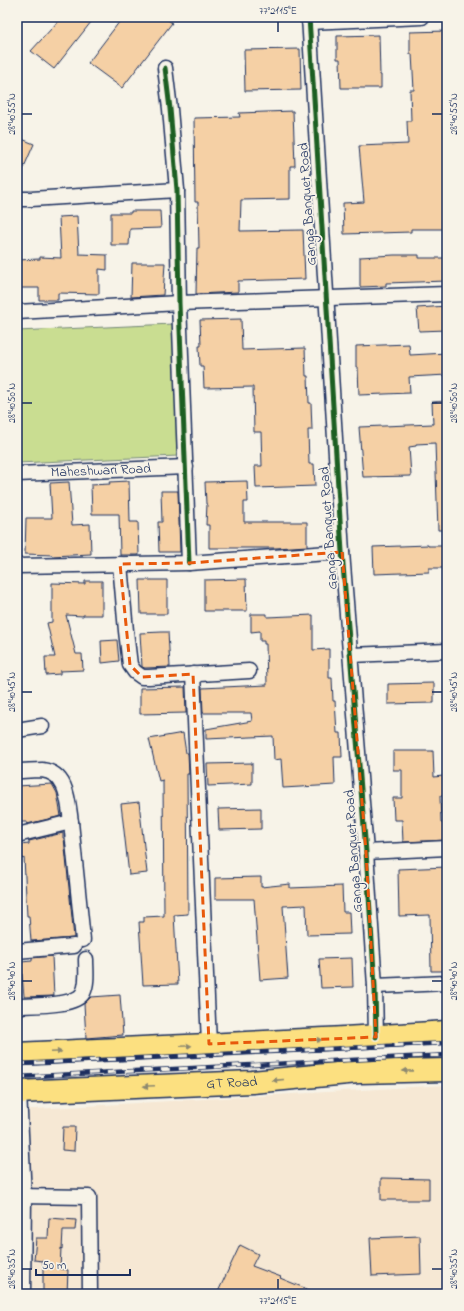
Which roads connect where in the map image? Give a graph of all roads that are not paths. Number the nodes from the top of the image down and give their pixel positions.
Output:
1 (422, 17) edge
2 (309, 20) edge
3 (165, 68) dead end
4 (177, 190) junction
5 (17, 199) edge
6 (447, 294) edge
7 (326, 297) junction
8 (179, 303) junction
9 (17, 312) edge
10 (186, 468) junction
11 (17, 474) edge
12 (342, 552) junction
13 (189, 562) junction
14 (120, 564) junction
15 (17, 566) edge
16 (447, 651) edge
17 (351, 655) junction
18 (249, 671) dead end
19 (193, 674) junction
20 (42, 726) dead end
21 (17, 730) edge
22 (17, 771) edge
23 (71, 822) junction
24 (17, 834) edge
25 (447, 848) edge
26 (366, 852) junction
27 (17, 951) edge
28 (86, 959) dead end
29 (447, 983) edge
30 (375, 986) junction
31 (17, 1006) edge
32 (447, 1032) edge
33 (376, 1037) junction
34 (209, 1044) junction
35 (17, 1054) edge
36 (447, 1070) edge
37 (18, 1092) edge
38 (19, 1155) edge
39 (21, 1196) edge
40 (23, 1294) edge
41 (90, 1294) edge

1 - 2 street
2 - 7 street, Ganga Banquet Road
3 - 4 street
4 - 5 street
4 - 8 street
6 - 7 street
7 - 8 street
7 - 12 street, Ganga Banquet Road
8 - 9 street
8 - 10 street
10 - 11 street, Maheshwari Road
10 - 13 street
12 - 13 street
12 - 17 street, Ganga Banquet Road
13 - 14 street
14 - 15 street
14 - 19 street
16 - 17 street
17 - 26 street, Ganga Banquet Road
18 - 19 street
19 - 34 street
20 - 21 street
22 - 23 street
23 - 24 street
23 - 27 street
25 - 26 street
26 - 30 street, Ganga Banquet Road
28 - 31 street
29 - 30 street
30 - 33 street, Ganga Banquet Road
32 - 33 highway
34 -> 33 highway
35 -> 34 highway
36 -> 37 highway, GT Road
37 - 38 street
38 - 39 street
39 - 40 street
39 - 41 street

